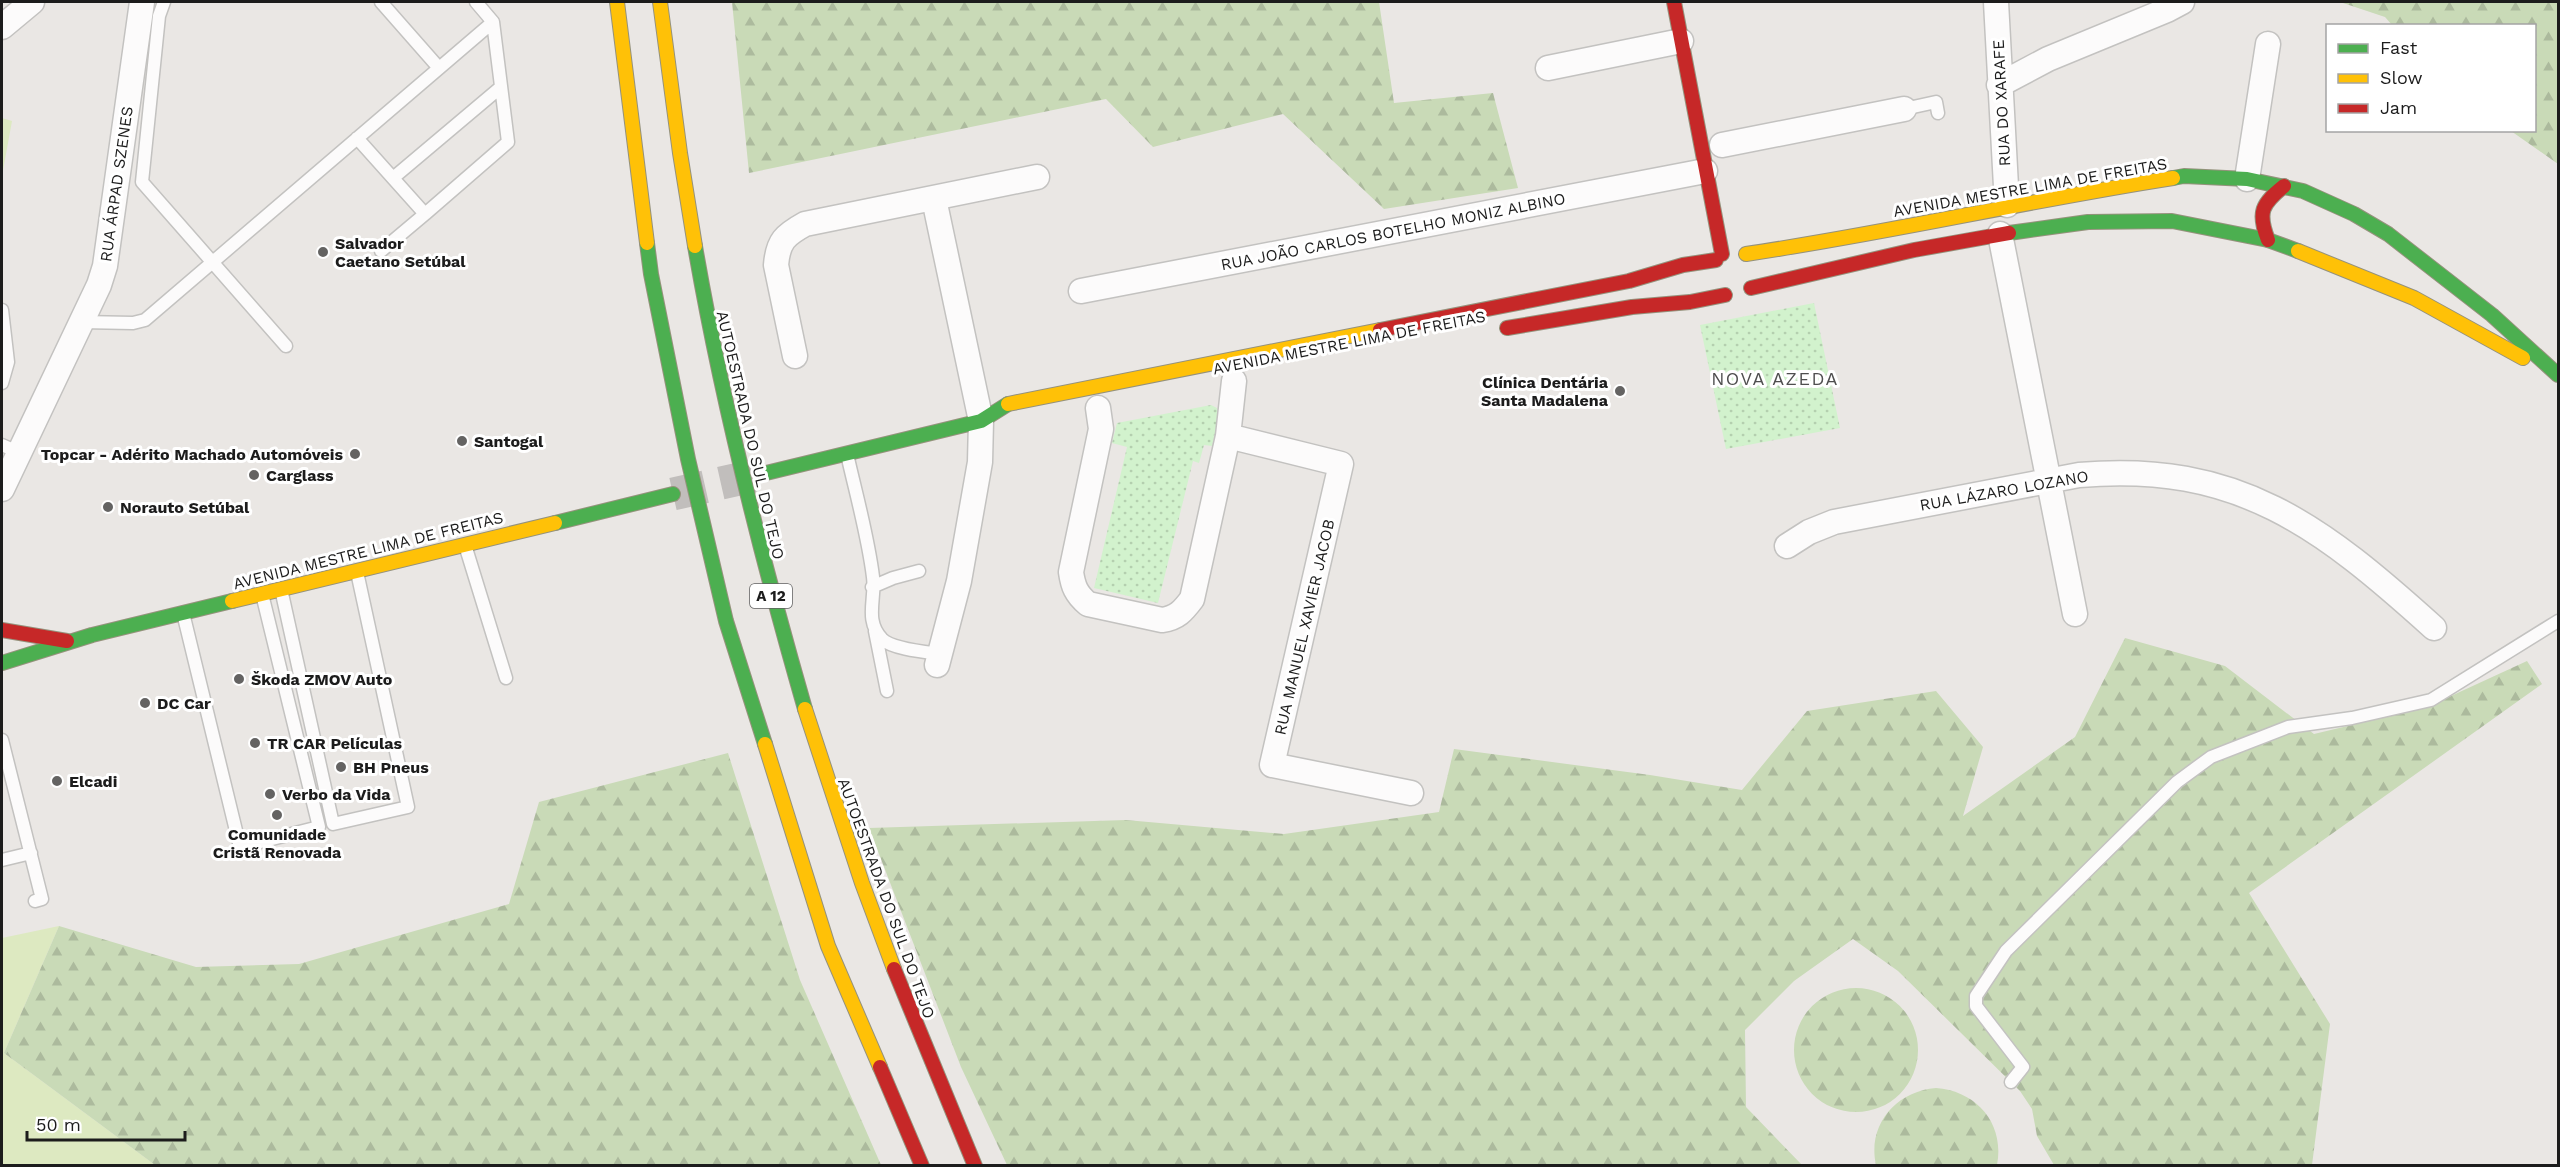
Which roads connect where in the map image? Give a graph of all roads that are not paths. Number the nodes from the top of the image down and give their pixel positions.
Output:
1 (32, 2) edge
2 (142, 2) edge
3 (165, 2) edge
4 (381, 2) edge
5 (476, 2) edge
6 (617, 2) edge
7 (660, 2) edge
8 (1674, 2) edge
9 (1995, 2) edge
10 (2182, 2) edge
11 (494, 22) junction
12 (2, 27) edge
13 (1681, 41) junction
14 (2268, 44) dead end
15 (439, 68) junction
16 (1548, 68) dead end
17 (1999, 84) junction
18 (501, 87) junction
19 (1904, 110) joint
20 (1938, 113) dead end
21 (357, 138) junction
22 (1722, 145) dead end
23 (1705, 171) junction
24 (1037, 177) dead end
25 (393, 178) junction
26 (2209, 178) junction
27 (2247, 179) junction
28 (2284, 186) junction
29 (2218, 189) dead end
30 (934, 199) junction
31 (2007, 205) junction
32 (425, 214) junction
33 (2218, 216) dead end
34 (2206, 226) junction
35 (2000, 234) junction
36 (2268, 240) junction
37 (1742, 249) junction
38 (381, 251) dead end
39 (212, 262) junction
40 (1717, 267) junction
41 (1751, 288) junction
42 (1081, 291) dead end
43 (1725, 295) junction
44 (2, 310) edge
45 (81, 322) junction
46 (1489, 332) dead end
47 (285, 346) dead end
48 (795, 356) dead end
49 (2554, 372) edge
50 (1234, 381) dead end
51 (2, 383) edge
52 (1098, 408) dead end
53 (991, 422) junction
54 (1228, 436) junction
55 (10, 449) edge
56 (846, 453) junction
57 (766, 472) tunnel mouth
58 (3, 480) edge
59 (2049, 480) junction
60 (673, 494) tunnel mouth
61 (465, 544) junction
62 (1787, 546) dead end
63 (356, 570) junction
64 (919, 571) dead end
65 (873, 587) junction
66 (281, 588) junction
67 (261, 593) junction
68 (183, 613) junction
69 (2075, 614) dead end
70 (2559, 621) edge
71 (2434, 628) dead end
72 (2, 630) edge
73 (874, 630) junction
74 (72, 642) junction
75 (938, 660) joint
76 (2, 663) edge
77 (506, 678) dead end
78 (887, 691) dead end
79 (2, 740) edge
80 (1411, 793) dead end
81 (31, 853) junction
82 (2, 860) edge
83 (34, 901) dead end
84 (2011, 1082) dead end
85 (922, 1166) edge
86 (975, 1166) edge

1 - 12 street
2 - 45 street, RUA ÁRPAD SZENES
3 - 39 lane
4 - 15 lane
5 - 11 lane
6 - 85 main road
7 - 86 main road, AUTOESTRADA DO SUL DO TEJO / A 12
8 - 13 main road
9 - 17 street, RUA DO XARAFE
10 - 17 street
11 - 15 lane
11 - 18 lane
13 - 16 street
13 - 23 main road
14 - 27 street
15 - 21 lane
17 - 31 street, RUA DO XARAFE
18 - 25 lane
18 - 32 lane
19 - 20 lane
19 - 22 street
21 - 25 lane
21 - 39 lane
23 - 40 main road
23 - 42 street, RUA JOÃO CARLOS BOTELHO MONIZ ALBINO
24 - 30 street
25 - 32 lane
26 - 27 main road, AVENIDA MESTRE LIMA DE FREITAS
26 - 29 main road
26 - 31 main road, AVENIDA MESTRE LIMA DE FREITAS
27 - 28 main road, AVENIDA MESTRE LIMA DE FREITAS
28 - 36 main road
28 - 49 main road, AVENIDA MESTRE LIMA DE FREITAS
30 - 48 street
30 - 53 street
31 - 37 main road, AVENIDA MESTRE LIMA DE FREITAS
32 - 38 lane
33 - 34 main road
34 - 35 main road, AVENIDA MESTRE LIMA DE FREITAS
34 - 36 main road, AVENIDA MESTRE LIMA DE FREITAS
35 - 41 main road, AVENIDA MESTRE LIMA DE FREITAS
35 - 59 street
36 - 49 main road, AVENIDA MESTRE LIMA DE FREITAS
37 - 40 main road
37 - 41 main road
39 - 45 lane
39 - 47 lane
40 - 43 main road
40 - 53 main road, AVENIDA MESTRE LIMA DE FREITAS
41 - 43 main road
43 - 46 main road, AVENIDA MESTRE LIMA DE FREITAS
44 - 51 lane
45 - 55 street, RUA ÁRPAD SZENES
50 - 54 street
52 - 54 street
53 - 56 main road, AVENIDA MESTRE LIMA DE FREITAS
53 - 75 street
54 - 80 street, RUA MANUEL XAVIER JACOB
55 - 58 street, RUA ÁRPAD SZENES
56 - 57 main road, AVENIDA MESTRE LIMA DE FREITAS
56 - 65 lane
59 - 62 street, RUA LÁZARO LOZANO
59 - 69 street
59 - 71 street, RUA LÁZARO LOZANO
60 - 61 main road, AVENIDA MESTRE LIMA DE FREITAS
61 - 63 main road, AVENIDA MESTRE LIMA DE FREITAS
61 - 77 lane
63 - 66 main road, AVENIDA MESTRE LIMA DE FREITAS
63 - 66 lane
64 - 65 lane
65 - 73 lane
66 - 67 main road, AVENIDA MESTRE LIMA DE FREITAS
67 - 68 main road, AVENIDA MESTRE LIMA DE FREITAS
67 - 68 lane
68 - 74 main road, AVENIDA MESTRE LIMA DE FREITAS
70 - 84 lane
72 - 74 main road, AVENIDA MESTRE LIMA DE FREITAS
73 - 75 lane
73 - 78 lane
74 - 76 main road, AVENIDA MESTRE LIMA DE FREITAS
79 - 81 lane
81 - 82 lane
81 - 83 lane

